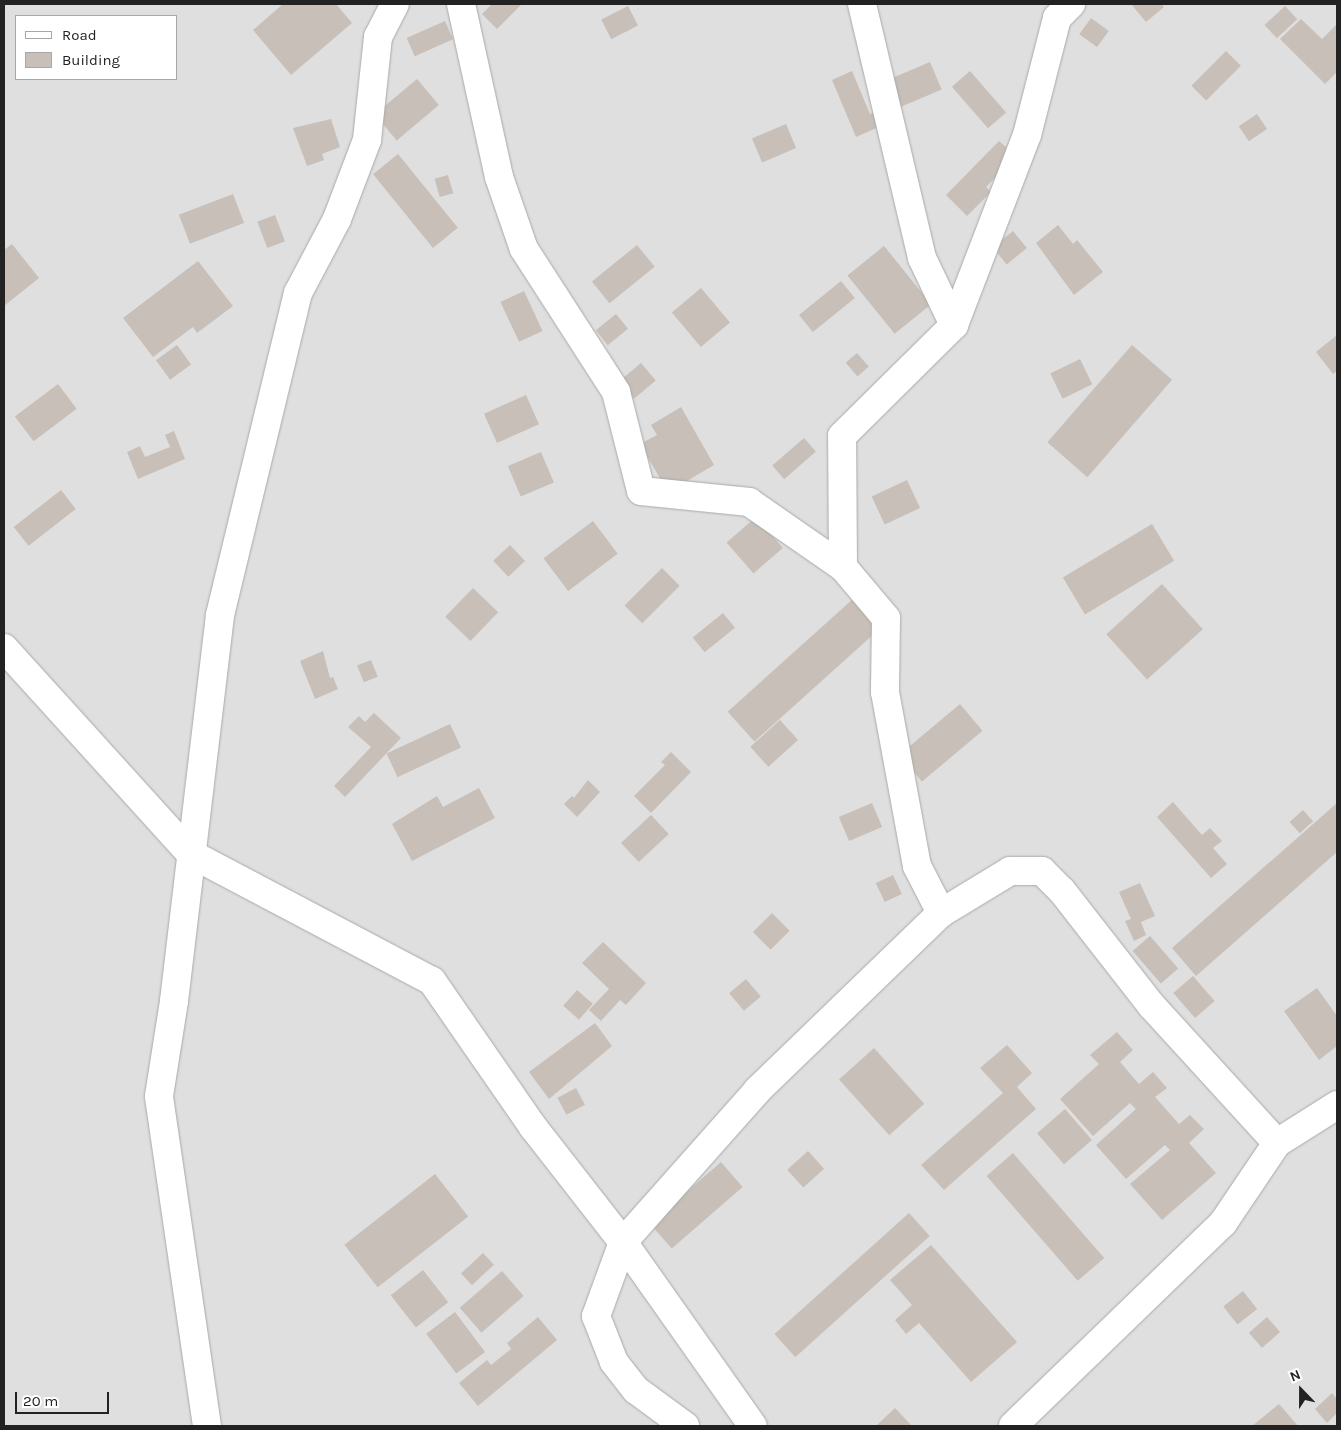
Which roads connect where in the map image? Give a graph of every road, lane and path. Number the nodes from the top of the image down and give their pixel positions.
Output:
1 (395, 4) edge
2 (461, 4) edge
3 (862, 4) edge
4 (1071, 4) edge
5 (954, 325) junction
6 (843, 567) junction
7 (4, 648) edge
8 (191, 854) junction
9 (941, 913) junction
10 (1337, 1105) edge
11 (1277, 1142) junction
12 (623, 1242) junction
13 (207, 1426) edge
14 (685, 1426) edge
15 (753, 1426) edge
16 (1013, 1426) edge

1 - 8 street
2 - 6 street
3 - 5 street
4 - 5 street
5 - 6 street
6 - 9 street
7 - 8 street
8 - 12 street
8 - 13 street
9 - 11 street
9 - 12 street
10 - 11 street
11 - 16 street
12 - 14 street
12 - 15 street

